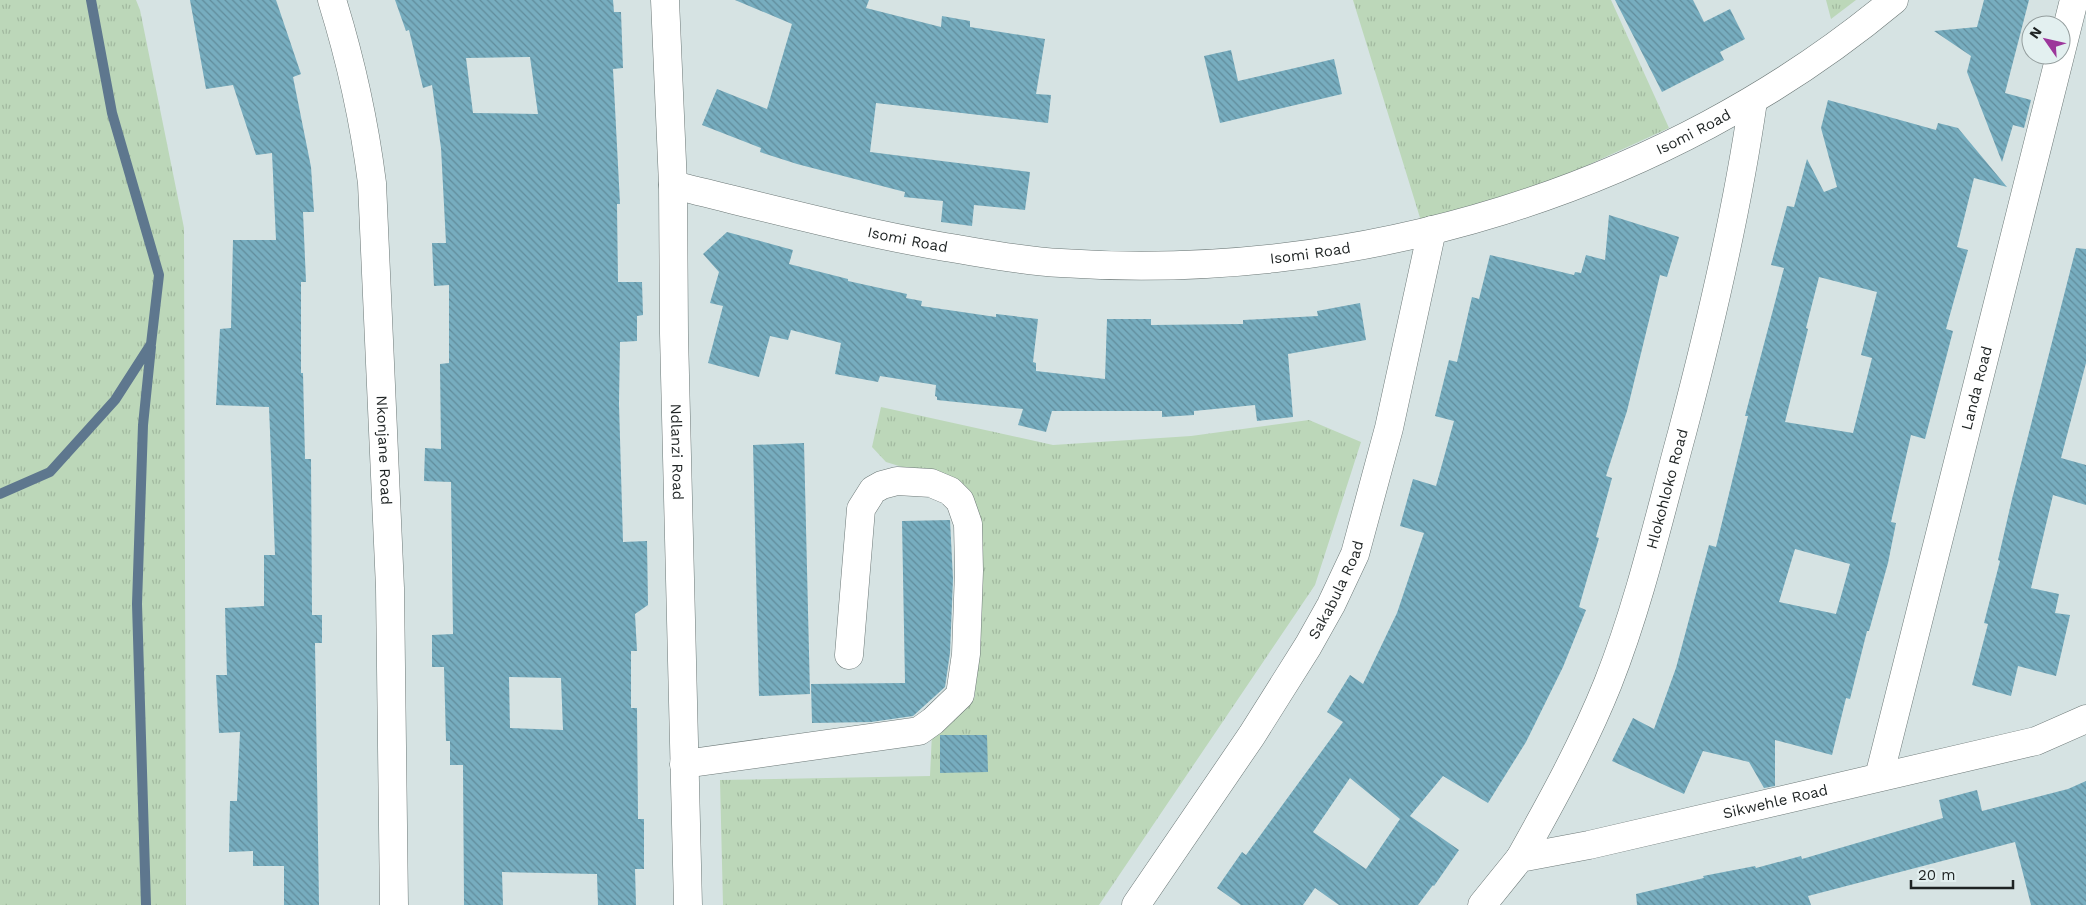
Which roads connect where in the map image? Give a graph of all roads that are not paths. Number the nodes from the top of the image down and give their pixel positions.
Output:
1 (332, 0) edge
2 (665, 0) edge
3 (1894, 0) edge
4 (2074, 0) edge
5 (1753, 101) junction
6 (673, 185) junction
7 (1432, 230) junction
8 (849, 655) dead end
9 (2086, 720) edge
10 (684, 764) junction
11 (1879, 777) junction
12 (1520, 858) junction
13 (394, 905) edge
14 (688, 905) edge
15 (1136, 905) edge
16 (1482, 905) edge

1 - 13 street, Nkonjane Road
2 - 6 street, Ndlanzi Road
3 - 5 street, Isomi Road
4 - 11 street, Landa Road
5 - 7 street, Isomi Road
5 - 12 street, Hlokohloko Road
6 - 7 street, Isomi Road
6 - 10 street, Ndlanzi Road
7 - 15 street, Sakabula Road
8 - 10 street
9 - 11 street, Sikwehle Road
10 - 14 street, Ndlanzi Road
11 - 12 street, Sikwehle Road
12 - 16 street

